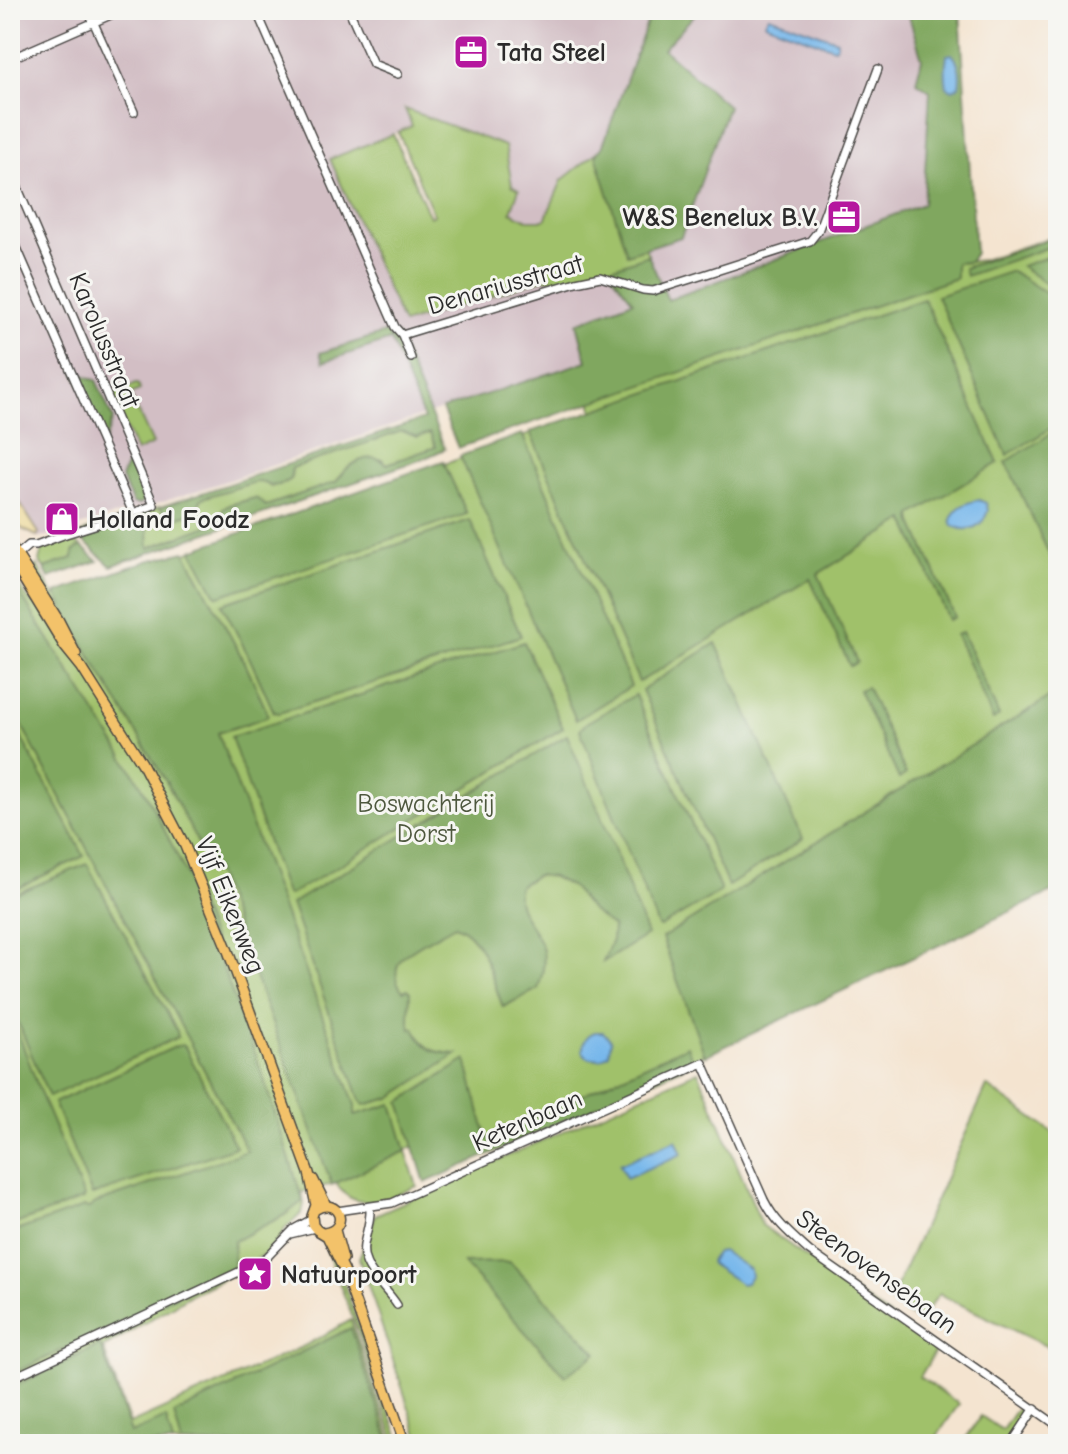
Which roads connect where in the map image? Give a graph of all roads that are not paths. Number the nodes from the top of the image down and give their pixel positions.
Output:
1 (88, 10) edge
2 (122, 10) edge
3 (256, 10) edge
4 (349, 10) edge
5 (94, 22) junction
6 (10, 59) edge
7 (878, 69) dead end
8 (398, 74) dead end
9 (134, 112) dead end
10 (10, 170) edge
11 (10, 232) edge
12 (402, 335) junction
13 (411, 358) dead end
14 (133, 513) junction
15 (10, 544) edge
16 (15, 558) edge
17 (703, 1063) joint
18 (309, 1173) junction
19 (326, 1205) junction
20 (368, 1208) junction
21 (337, 1220) junction
22 (317, 1222) junction
23 (344, 1270) junction
24 (397, 1305) dead end
25 (10, 1379) edge
26 (1035, 1408) junction
27 (1058, 1426) edge
28 (405, 1444) edge
29 (1011, 1444) edge

1 - 5 street
2 - 5 street
3 - 12 street, Denariusstraat
4 - 8 street
5 - 6 street
5 - 9 street
7 - 12 street, Denariusstraat
10 - 14 street, Karolusstraat
11 - 14 street, Karolusstraat
12 - 13 street, Denariusstraat
14 - 16 street
15 - 16 main road, Vijf Eikenweg
16 - 18 main road, Vijf Eikenweg
17 - 20 street, Ketenbaan
17 - 26 street, Steenovensebaan
18 - 19 main road, Vijf Eikenweg
18 - 22 main road, Vijf Eikenweg
19 - 21 main road
19 - 22 main road
20 - 21 street, Ketenbaan
20 - 24 street
21 - 22 main road
21 - 23 main road, Vijf Eikenweg
22 - 23 main road, Vijf Eikenweg
22 - 25 street
23 - 28 main road, Vijf Eikenweg
26 - 27 street, Steenovensebaan
26 - 29 street

